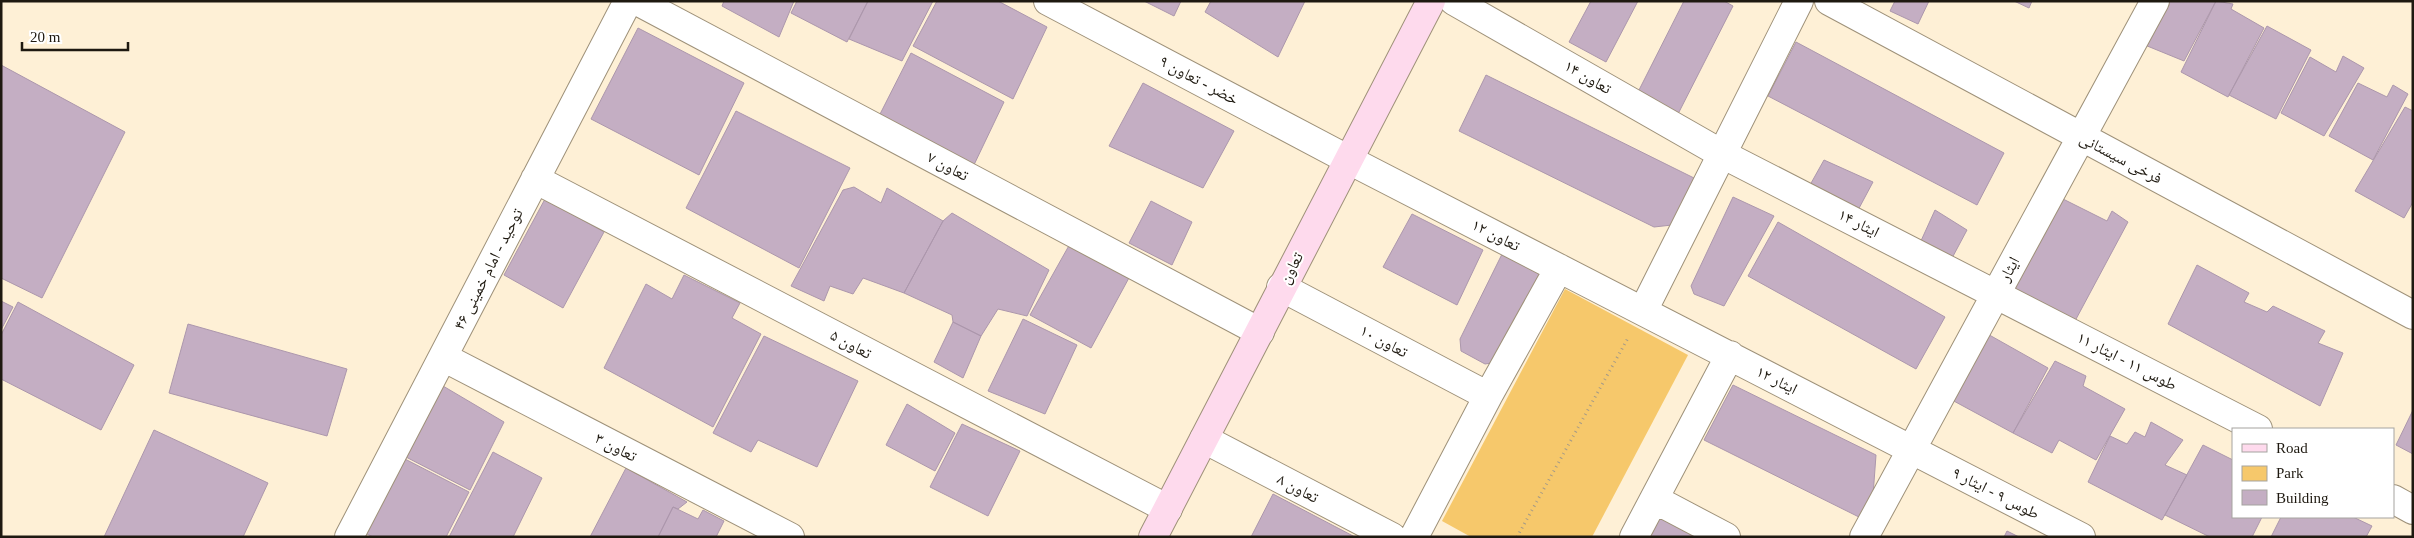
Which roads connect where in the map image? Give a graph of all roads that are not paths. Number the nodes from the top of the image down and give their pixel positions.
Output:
1 (628, 1) edge
2 (637, 1) edge
3 (1048, 1) edge
4 (1432, 1) edge
5 (1454, 1) edge
6 (1799, 1) edge
7 (1829, 1) edge
8 (2155, 1) edge
9 (2081, 136) junction
10 (1722, 154) junction
11 (1349, 160) junction
12 (535, 179) junction
13 (1559, 268) junction
14 (1281, 287) junction
15 (1996, 293) junction
16 (1643, 311) junction
17 (2413, 315) edge
18 (1260, 332) junction
19 (1730, 355) junction
20 (443, 357) junction
21 (1488, 396) junction
22 (2256, 428) edge
23 (1204, 439) junction
24 (1912, 449) junction
25 (1654, 499) junction
26 (2394, 500) edge
27 (1168, 509) junction
28 (2413, 510) edge
29 (349, 537) edge
30 (790, 537) edge
31 (1153, 537) edge
32 (1392, 537) edge
33 (1414, 537) edge
34 (1634, 537) edge
35 (1726, 537) edge
36 (1864, 537) edge
37 (2080, 537) edge

1 - 12 street, توحید - امام خمینی ۴۶
2 - 18 street, تعاون ۷
3 - 11 street, خضر - تعاون ۹
4 - 11 main road, تعاون
5 - 10 street, تعاون ۱۴
6 - 10 street
7 - 9 street, فرخی سیستانی
8 - 9 street, ایثار
9 - 15 street, ایثار
9 - 17 street, فرخی سیستانی
10 - 15 street, ایثار ۱۴
10 - 16 street
11 - 13 street, تعاون ۱۲
11 - 14 main road, تعاون
12 - 20 street, توحید - امام خمینی ۴۶
12 - 27 street, تعاون ۵
13 - 16 street, تعاون ۱۲
13 - 21 street
14 - 18 main road, تعاون
14 - 21 street, تعاون ۱۰
15 - 22 street, طوس ۱۱ - ایثار ۱۱
15 - 24 street, ایثار
16 - 19 street, ایثار ۱۲
18 - 23 main road, تعاون
19 - 24 street, ایثار ۱۲
19 - 25 street
20 - 29 street, توحید - امام خمینی ۴۶
20 - 30 street, تعاون ۳
21 - 33 street
23 - 27 main road, تعاون
23 - 32 street, تعاون ۸
24 - 36 street, ایثار
24 - 37 street, طوس ۹ - ایثار ۹
25 - 34 street
25 - 35 street
26 - 28 street
27 - 31 main road, تعاون

